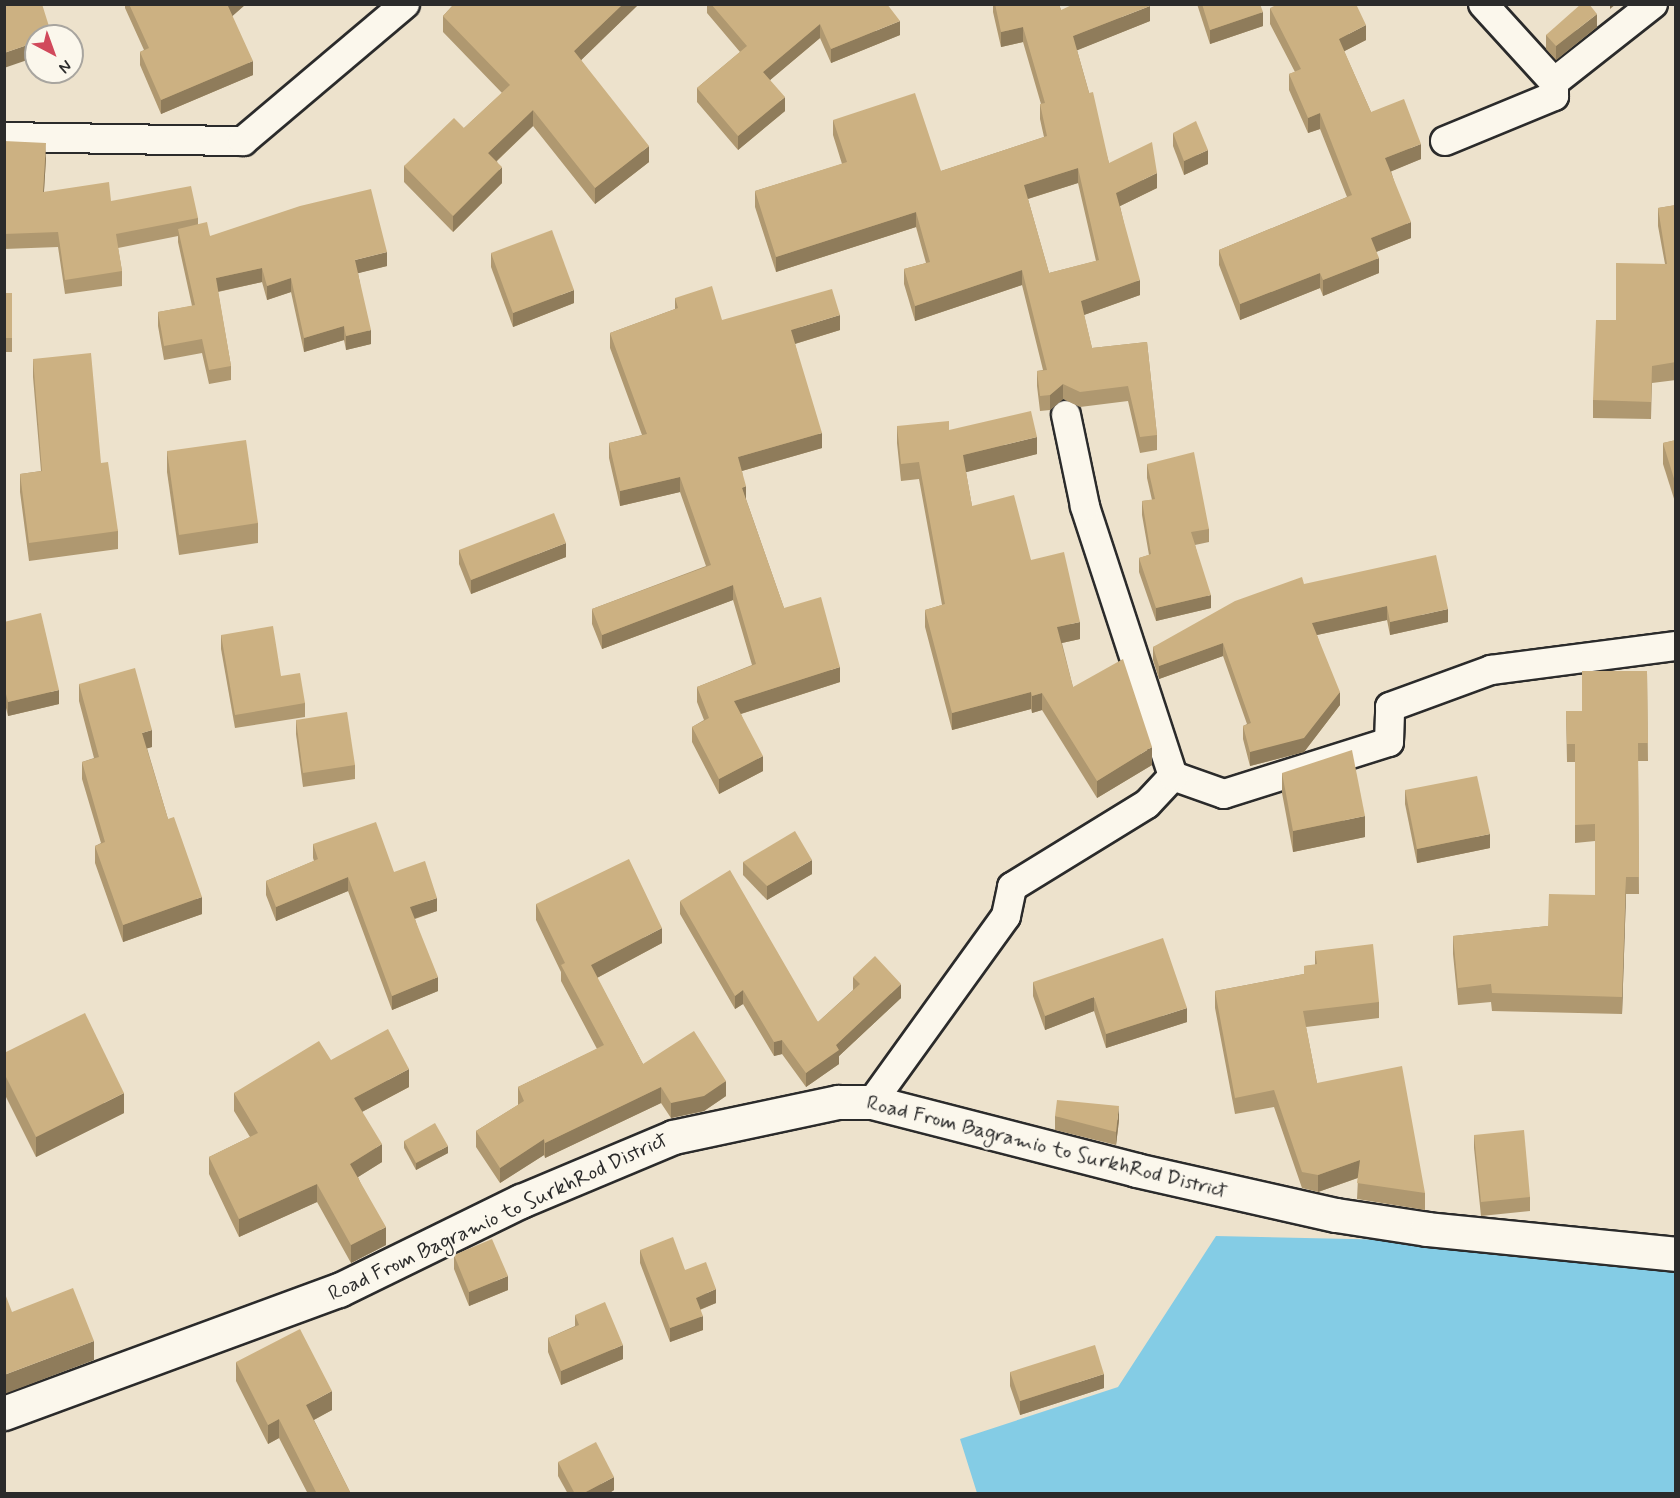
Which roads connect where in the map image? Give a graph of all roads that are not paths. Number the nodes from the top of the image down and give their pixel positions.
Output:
1 (405, 4) edge
2 (1484, 4) edge
3 (1653, 4) edge
4 (1554, 82) junction
5 (4, 137) edge
6 (1445, 141) dead end
7 (1066, 415) dead end
8 (1676, 646) edge
9 (1173, 776) junction
10 (872, 1102) junction
11 (1676, 1254) edge
12 (4, 1413) edge

1 - 5 street
2 - 4 street
3 - 4 street
4 - 6 street
7 - 9 street
8 - 9 street
9 - 10 street
10 - 11 street, Road From Bagramio to SurkhRod District
10 - 12 street, Road From Bagramio to SurkhRod District

